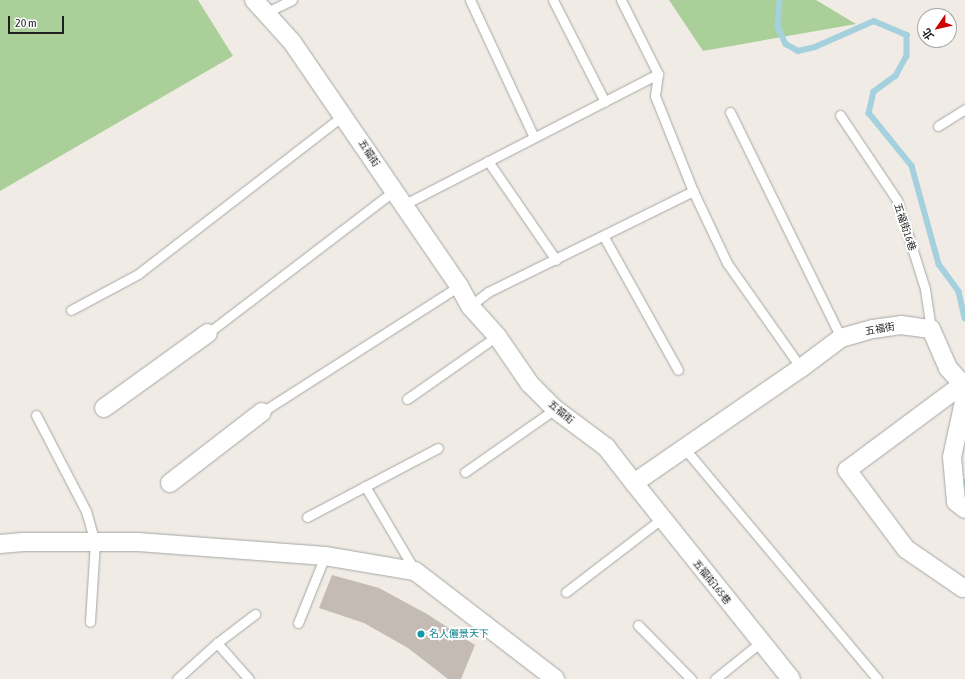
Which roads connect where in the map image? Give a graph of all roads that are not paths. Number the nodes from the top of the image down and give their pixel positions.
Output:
1 (292, 0) edge
2 (470, 0) edge
3 (553, 0) edge
4 (621, 0) edge
5 (259, 6) edge
6 (658, 74) junction
7 (604, 102) junction
8 (965, 109) edge
9 (730, 112) dead end
10 (344, 115) junction
11 (840, 116) dead end
12 (938, 126) dead end
13 (534, 137) junction
14 (488, 161) junction
15 (693, 191) junction
16 (399, 198) junction
17 (604, 237) junction
18 (556, 260) junction
19 (459, 286) junction
20 (470, 306) junction
21 (71, 310) dead end
22 (931, 329) junction
23 (208, 333) joint
24 (497, 336) junction
25 (841, 338) junction
26 (802, 368) junction
27 (678, 370) dead end
28 (964, 389) edge
29 (407, 399) dead end
30 (104, 408) dead end
31 (555, 409) junction
32 (262, 412) joint
33 (36, 415) dead end
34 (438, 448) dead end
35 (685, 449) junction
36 (465, 472) dead end
37 (170, 483) dead end
38 (634, 483) junction
39 (365, 486) junction
40 (965, 509) edge
41 (307, 516) dead end
42 (661, 519) junction
43 (95, 542) junction
44 (0, 544) edge
45 (325, 556) junction
46 (415, 571) junction
47 (964, 588) edge
48 (566, 592) dead end
49 (255, 614) dead end
50 (90, 622) dead end
51 (298, 623) dead end
52 (638, 624) dead end
53 (761, 642) junction
54 (216, 643) junction
55 (177, 679) edge
56 (249, 679) edge
57 (555, 679) edge
58 (691, 679) edge
59 (715, 679) edge
60 (791, 679) edge
61 (877, 679) edge

1 - 5 lane
2 - 13 lane
3 - 7 lane
4 - 6 lane
5 - 10 street, 五福街
6 - 7 lane
6 - 15 lane
7 - 13 lane
8 - 12 lane
9 - 25 lane
10 - 16 street, 五福街
10 - 21 lane
11 - 22 lane, 五福街16巷
13 - 14 lane
14 - 16 lane
14 - 18 lane
15 - 17 lane
15 - 26 lane
16 - 19 street, 五福街
16 - 23 lane
17 - 18 lane
17 - 27 lane
18 - 20 lane
19 - 20 street, 五福街
19 - 32 lane
20 - 24 street, 五福街
22 - 25 street, 五福街
22 - 28 street
23 - 30 street
24 - 29 lane
24 - 31 street, 五福街
25 - 26 street, 五福街
26 - 35 street, 五福街
28 - 40 street
28 - 47 street
31 - 36 lane
31 - 38 street, 五福街
32 - 37 street
33 - 43 lane
34 - 39 lane
35 - 38 street, 五福街
35 - 61 lane
38 - 42 street, 五福街165巷
39 - 41 lane
39 - 46 lane
42 - 48 lane
42 - 53 street, 五福街165巷
43 - 44 street
43 - 45 street
43 - 50 lane
45 - 46 street
45 - 51 lane
46 - 57 street
49 - 54 lane
52 - 58 lane
53 - 59 lane
53 - 60 street, 五福街165巷
54 - 55 lane
54 - 56 lane

